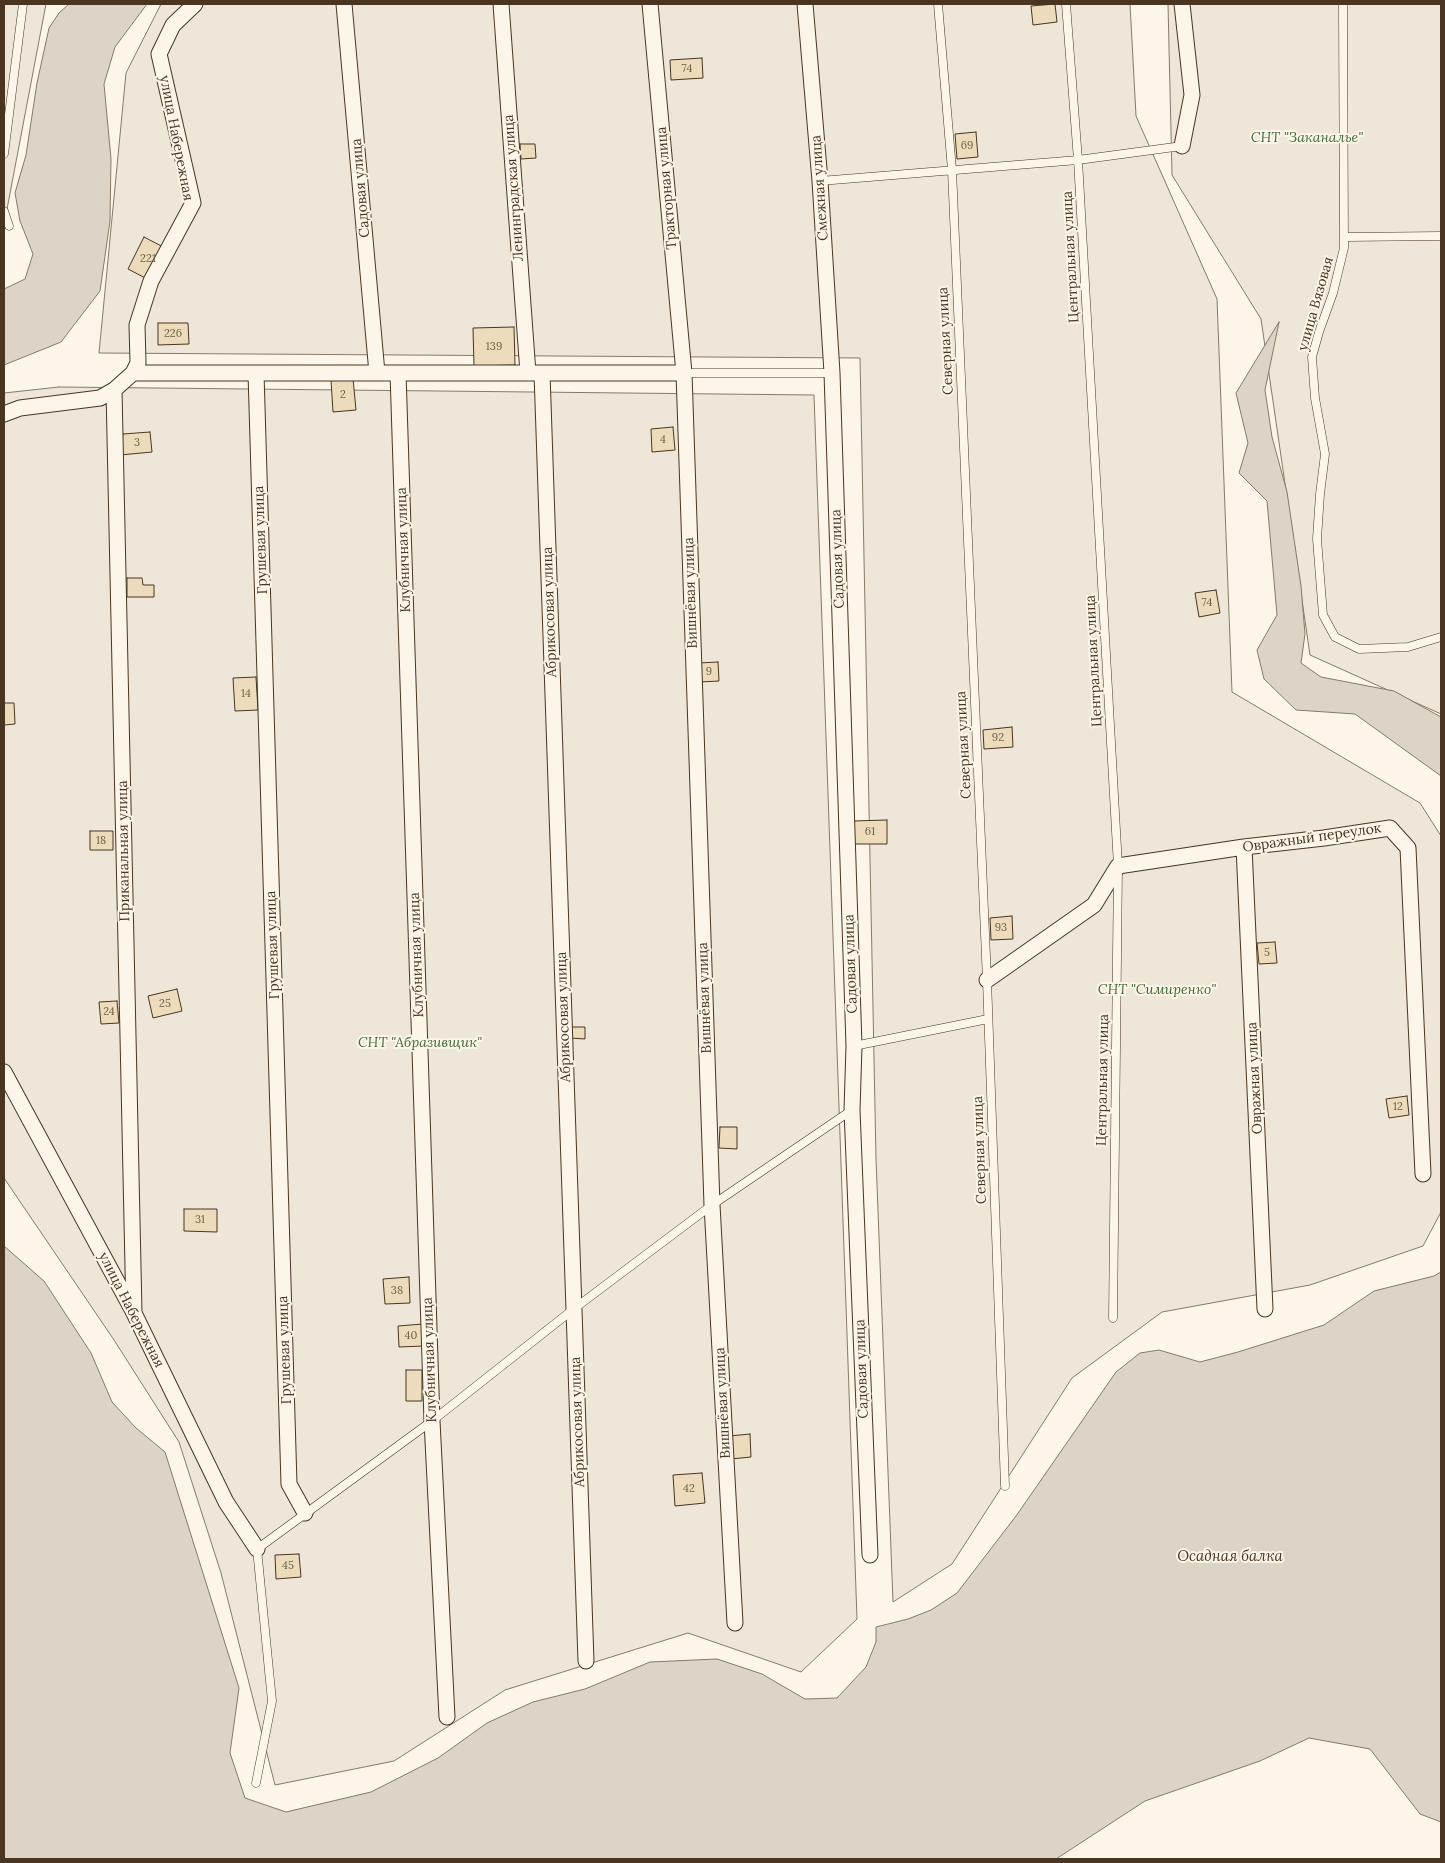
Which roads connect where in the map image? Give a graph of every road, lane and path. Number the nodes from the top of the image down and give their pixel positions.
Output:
1 (23, 4) edge
2 (195, 4) edge
3 (344, 4) edge
4 (501, 4) edge
5 (650, 4) edge
6 (805, 4) edge
7 (938, 4) edge
8 (1066, 4) edge
9 (1182, 4) edge
10 (1343, 4) edge
11 (1182, 146) joint
12 (4, 154) edge
13 (1078, 160) junction
14 (952, 170) junction
15 (820, 180) junction
16 (4, 211) edge
17 (9, 226) dead end
18 (1441, 236) edge
19 (1345, 237) junction
20 (133, 373) junction
21 (256, 373) junction
22 (377, 373) junction
23 (398, 373) junction
24 (535, 373) junction
25 (684, 373) junction
26 (832, 373) junction
27 (114, 390) junction
28 (4, 414) edge
29 (1441, 637) edge
30 (1244, 847) junction
31 (1118, 866) junction
32 (987, 980) junction
33 (988, 1019) junction
34 (854, 1046) junction
35 (4, 1072) edge
36 (852, 1110) junction
37 (1423, 1174) dead end
38 (712, 1205) junction
39 (575, 1308) junction
40 (1265, 1309) dead end
41 (134, 1313) junction
42 (1113, 1318) dead end
43 (432, 1421) junction
44 (1005, 1486) dead end
45 (305, 1513) junction
46 (257, 1549) junction
47 (870, 1555) dead end
48 (735, 1622) dead end
49 (586, 1661) dead end
50 (447, 1717) dead end
51 (256, 1783) dead end

1 - 12 lane
2 - 20 street, улица Набережная
3 - 22 street, Садовая улица
4 - 24 street, Ленинградская улица
5 - 25 street, Тракторная улица
6 - 15 street, Смежная улица
7 - 14 lane, Северная улица
8 - 13 lane, Центральная улица
9 - 11 street
10 - 19 lane, улица Вязовая
11 - 13 lane
13 - 14 lane
13 - 31 lane, Центральная улица
14 - 15 lane
14 - 32 lane, Северная улица
15 - 26 street, Смежная улица
16 - 17 lane
18 - 19 lane
19 - 29 lane, улица Вязовая
20 - 21 street
20 - 27 street
21 - 22 street
21 - 45 street, Грушевая улица
22 - 23 street
23 - 24 street
23 - 43 street, Клубничная улица
24 - 25 street
24 - 39 street, Абрикосовая улица
25 - 26 lane
25 - 38 street, Вишнёвая улица
26 - 34 street, Садовая улица
27 - 28 street
27 - 41 street, Приканальная улица
30 - 31 street, Овражный переулок
30 - 37 street, Овражный переулок
30 - 40 street, Овражная улица
31 - 32 street
31 - 42 lane, Центральная улица
32 - 33 lane, Северная улица
33 - 34 lane
33 - 44 lane, Северная улица
34 - 36 street, Садовая улица
35 - 41 street, улица Набережная
36 - 38 lane
36 - 47 street, Садовая улица
38 - 39 lane
38 - 48 street, Вишнёвая улица
39 - 43 lane
39 - 49 street, Абрикосовая улица
41 - 46 street, улица Набережная
43 - 45 lane
43 - 50 street, Клубничная улица
45 - 46 lane
46 - 51 lane

